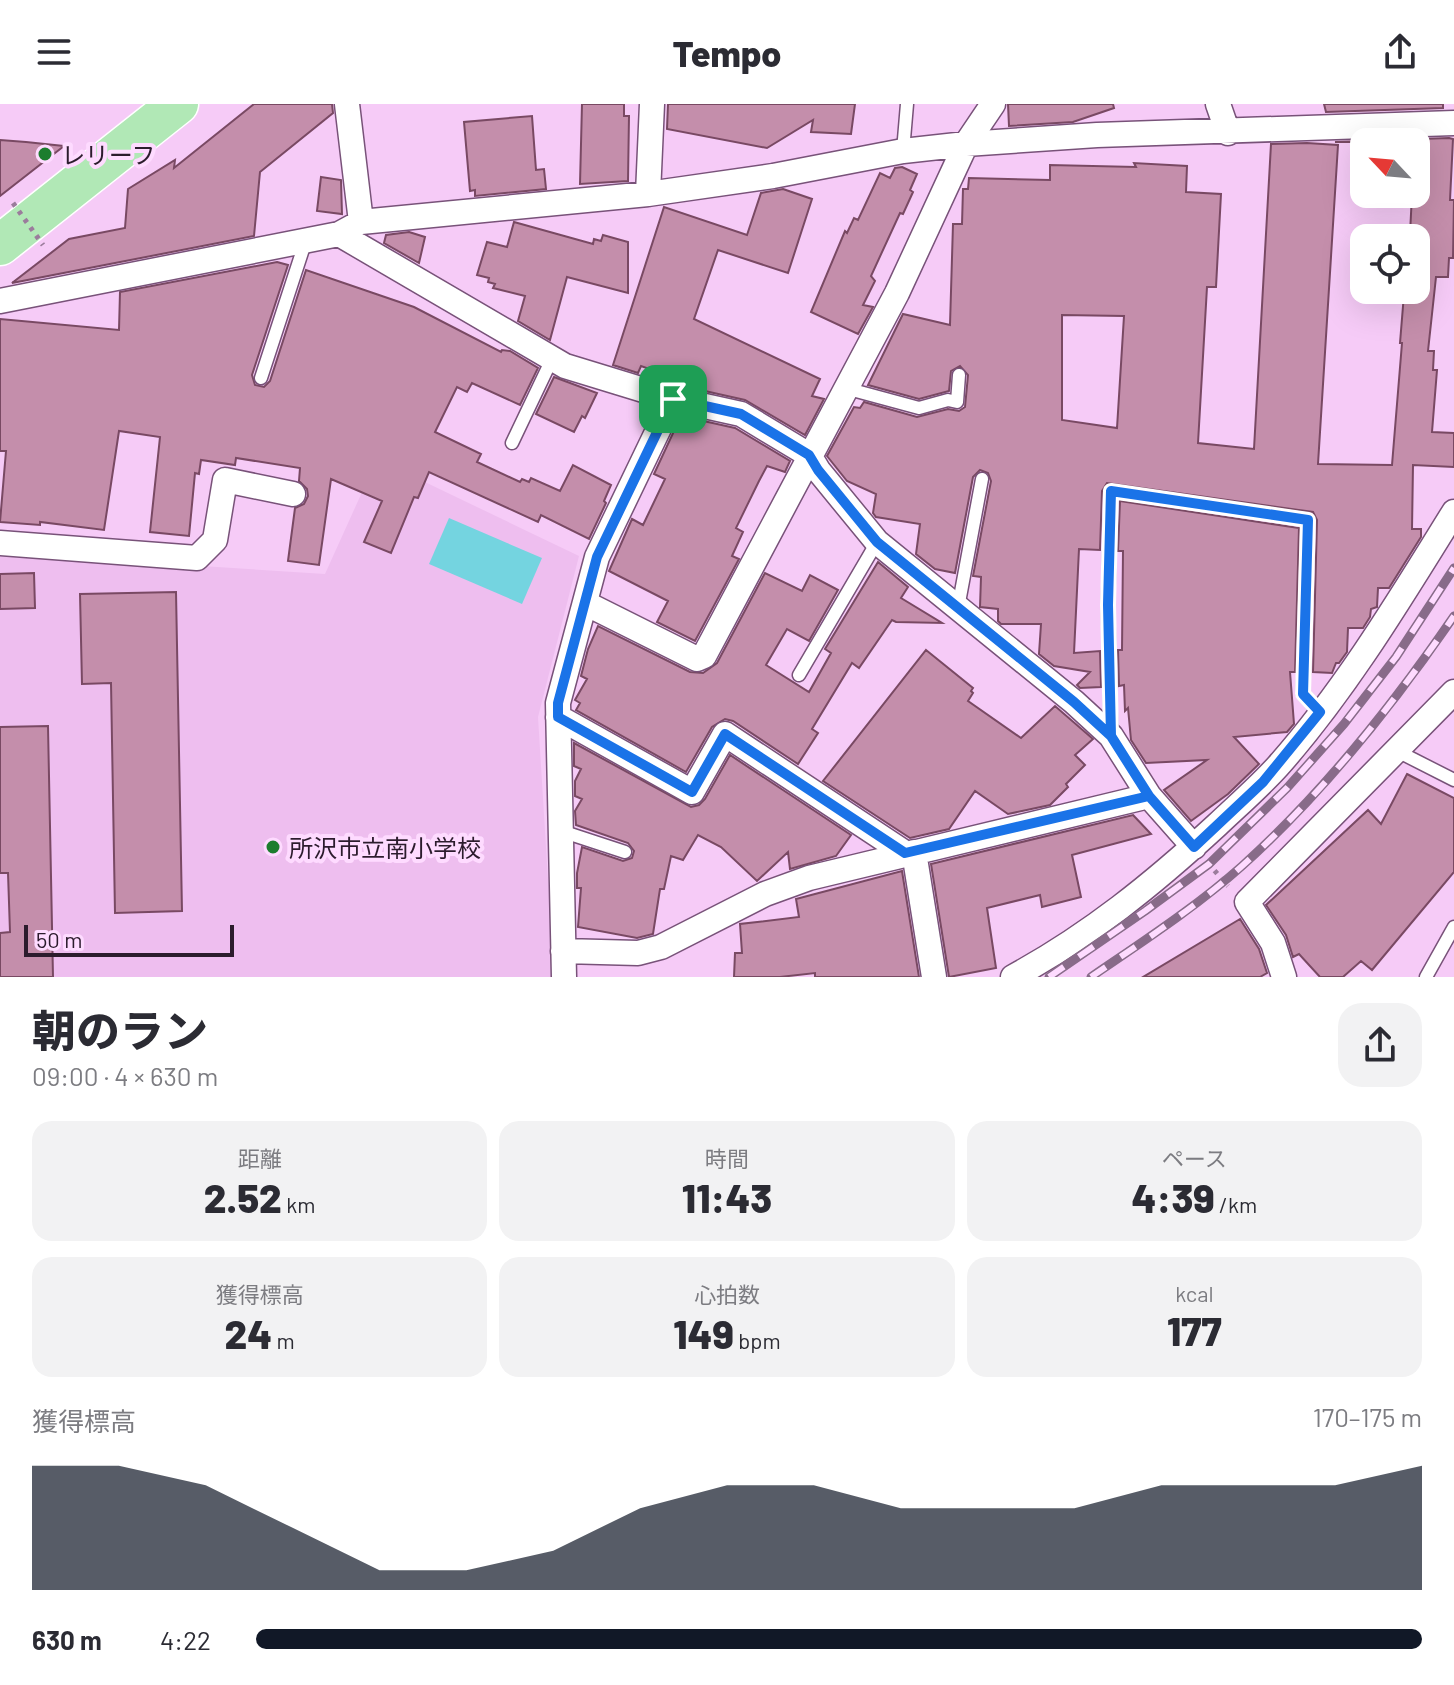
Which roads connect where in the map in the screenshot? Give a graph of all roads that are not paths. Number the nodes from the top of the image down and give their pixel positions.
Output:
1 (178, 104) edge
2 (347, 104) edge
3 (652, 104) edge
4 (907, 104) edge
5 (993, 104) edge
6 (1218, 104) edge
7 (1453, 104) edge
8 (1454, 111) edge
9 (1454, 123) edge
10 (1228, 133) junction
11 (966, 144) junction
12 (903, 151) junction
13 (648, 194) junction
14 (361, 222) junction
15 (339, 234) junction
16 (306, 240) junction
17 (0, 245) edge
18 (0, 301) edge
19 (552, 359) junction
20 (959, 375) dead end
21 (261, 378) dead end
22 (845, 388) junction
23 (673, 399) junction
24 (512, 443) dead end
25 (809, 455) junction
26 (982, 479) dead end
27 (293, 494) dead end
28 (1454, 512) edge
29 (877, 542) junction
30 (0, 543) edge
31 (585, 603) junction
32 (958, 608) junction
33 (799, 675) dead end
34 (1454, 692) edge
35 (1320, 712) junction
36 (558, 717) junction
37 (1111, 736) junction
38 (1397, 751) junction
39 (1454, 780) edge
40 (1149, 796) junction
41 (561, 831) junction
42 (1194, 847) junction
43 (625, 852) dead end
44 (909, 852) junction
45 (1454, 927) edge
46 (563, 951) junction
47 (564, 977) edge
48 (934, 977) edge
49 (1013, 977) edge
50 (1284, 977) edge
51 (1426, 977) edge

1 - 17 main road
2 - 14 street
3 - 13 street
4 - 12 lane
5 - 11 street
6 - 10 street
7 - 8 street
9 - 10 street
10 - 11 street
11 - 12 street
11 - 22 street
12 - 13 street
13 - 14 street
14 - 15 street
15 - 16 street
15 - 19 street
16 - 18 street
16 - 21 lane
19 - 23 street
19 - 24 lane
20 - 22 lane
22 - 25 street
23 - 25 street
23 - 31 street
25 - 29 street
25 - 31 street
26 - 32 lane
27 - 30 street
28 - 35 street
29 - 32 street
29 - 33 lane
31 - 36 street
32 - 37 street
34 - 38 street
35 - 37 lane
35 - 42 street
36 - 41 street
36 - 44 street
37 - 40 street
38 - 39 lane
38 - 50 street
40 - 42 street
40 - 44 street
41 - 43 lane
41 - 46 street
42 - 49 street
44 - 46 street
44 - 48 street
45 - 51 lane
46 - 47 street

